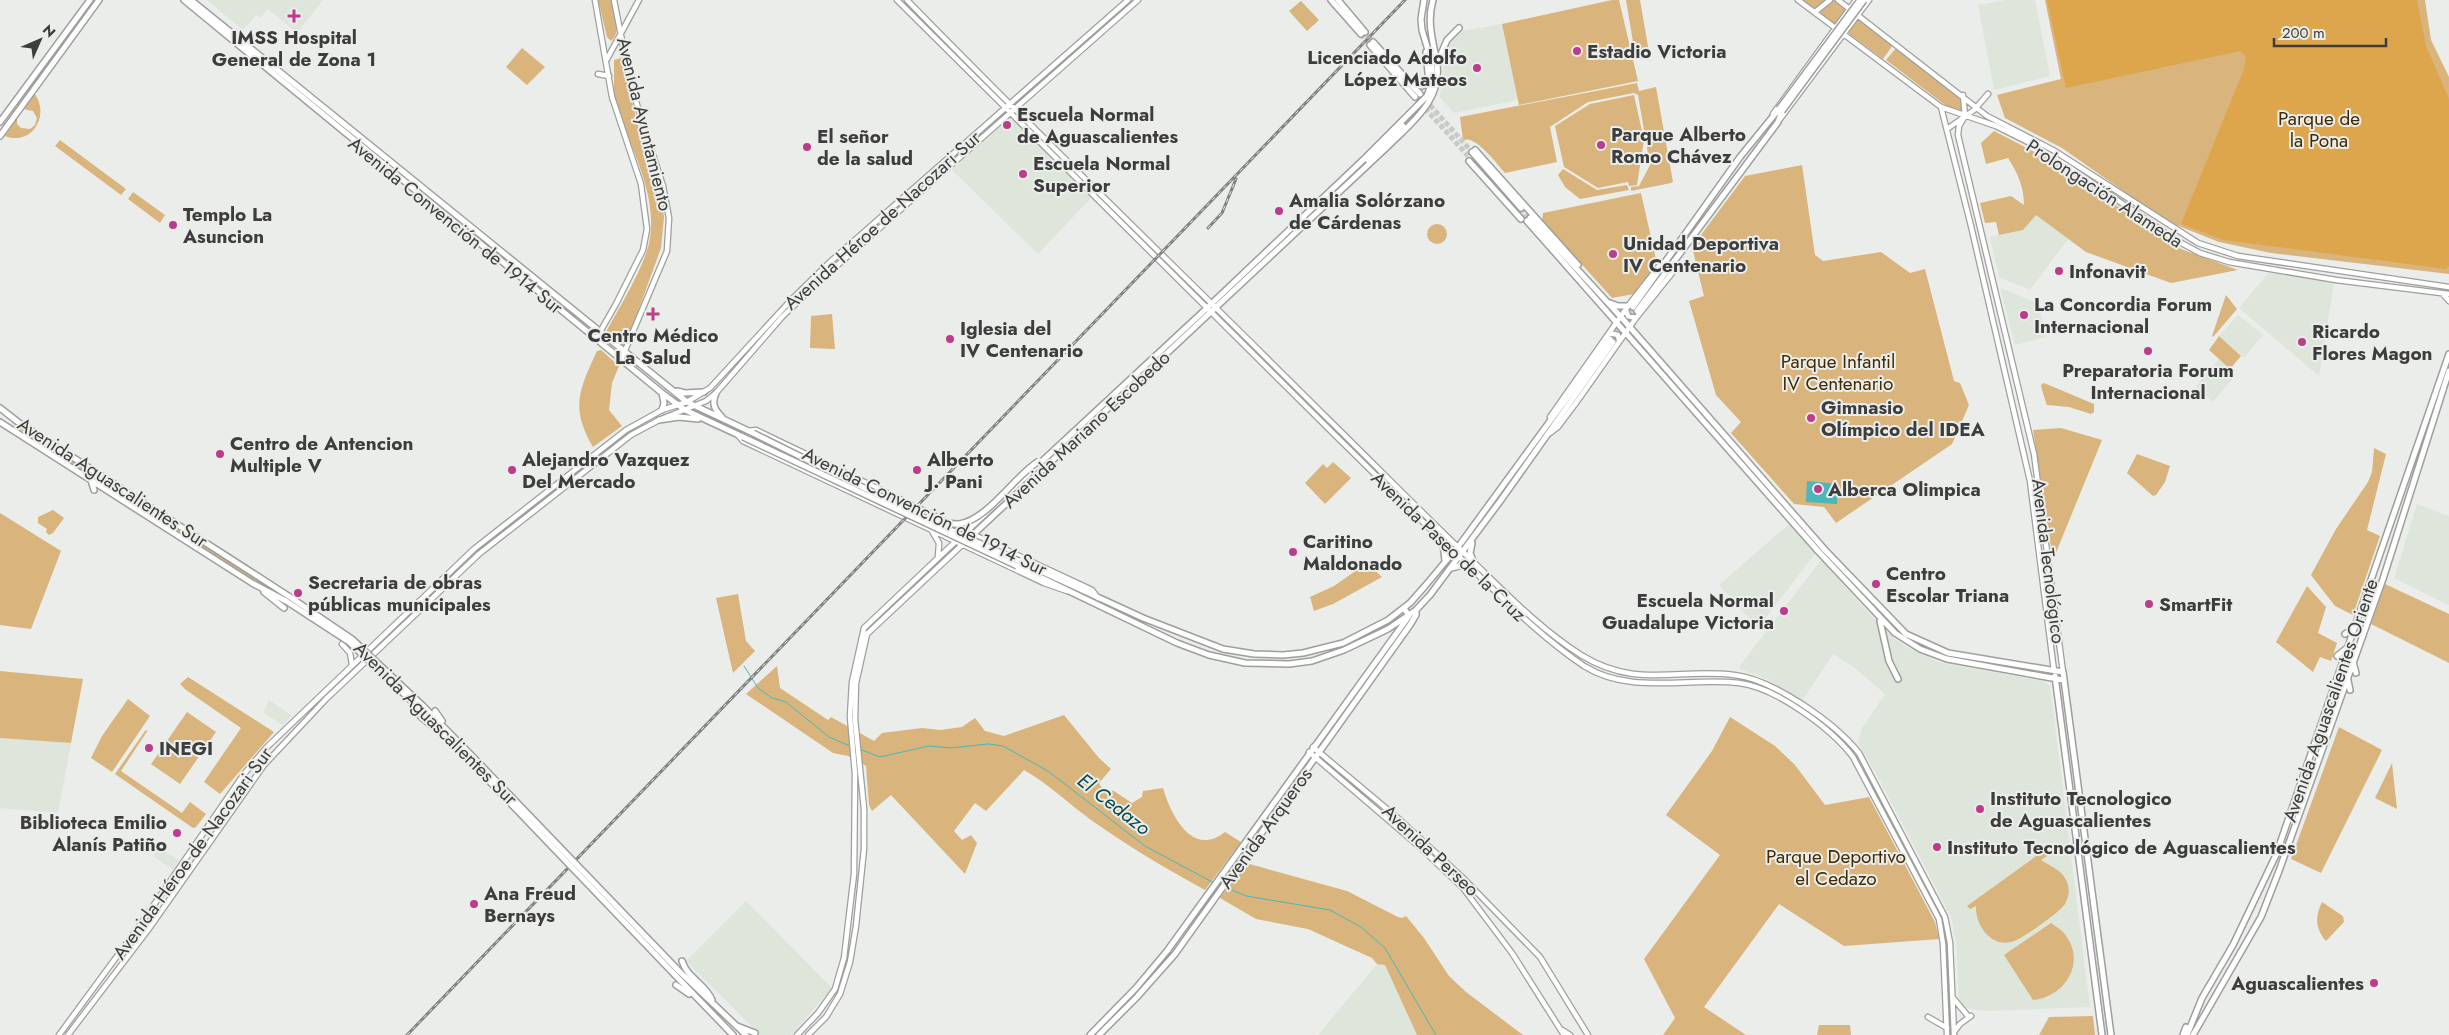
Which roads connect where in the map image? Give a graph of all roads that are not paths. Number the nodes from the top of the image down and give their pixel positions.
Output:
1 (90, 0) edge
2 (99, 0) edge
3 (184, 0) edge
4 (191, 0) edge
5 (595, 0) edge
6 (614, 0) edge
7 (639, 0) edge
8 (897, 0) edge
9 (907, 0) edge
10 (1128, 0) edge
11 (1138, 0) edge
12 (1331, 0) edge
13 (1338, 0) edge
14 (1424, 0) edge
15 (1433, 0) edge
16 (1798, 0) edge
17 (1830, 0) edge
18 (1838, 0) edge
19 (1858, 0) edge
20 (1867, 0) edge
21 (1850, 9) junction
22 (1815, 12) junction
23 (1858, 16) junction
24 (1459, 28) dead end
25 (1836, 28) junction
26 (1422, 30) junction
27 (621, 31) junction
28 (1845, 34) junction
29 (1852, 38) junction
30 (1432, 39) junction
31 (1825, 42) junction
32 (1838, 42) junction
33 (1426, 47) junction
34 (1834, 48) junction
35 (607, 60) junction
36 (1437, 64) junction
37 (598, 74) dead end
38 (609, 76) junction
39 (1411, 84) junction
40 (1988, 94) dead end
41 (1963, 95) junction
42 (1010, 104) junction
43 (1942, 107) junction
44 (1978, 107) junction
45 (1005, 108) junction
46 (1014, 109) junction
47 (1780, 110) junction
48 (1010, 113) junction
49 (1412, 116) tunnel mouth
50 (1965, 116) junction
51 (1769, 120) junction
52 (0, 122) edge
53 (1778, 122) junction
54 (1948, 129) junction
55 (2014, 131) junction
56 (0, 136) edge
57 (1471, 155) junction
58 (1349, 173) junction
59 (1522, 215) junction
60 (1671, 260) junction
61 (2448, 286) edge
62 (1596, 289) junction
63 (2443, 294) junction
64 (2449, 294) edge
65 (2449, 301) edge
66 (1609, 303) junction
67 (1214, 305) junction
68 (1631, 308) junction
69 (1209, 310) junction
70 (1621, 317) junction
71 (1636, 318) junction
72 (1617, 323) junction
73 (1629, 327) junction
74 (601, 332) junction
75 (1625, 333) junction
76 (596, 339) junction
77 (1613, 339) junction
78 (626, 351) junction
79 (2449, 354) edge
80 (622, 360) junction
81 (2449, 371) edge
82 (2442, 381) junction
83 (672, 390) junction
84 (704, 392) junction
85 (662, 393) junction
86 (716, 393) junction
87 (687, 402) junction
88 (678, 405) junction
89 (694, 406) junction
90 (0, 408) edge
91 (662, 410) junction
92 (685, 410) junction
93 (0, 412) edge
94 (8, 415) junction
95 (702, 419) junction
96 (1, 420) edge
97 (659, 420) junction
98 (726, 421) junction
99 (750, 432) junction
100 (740, 436) junction
101 (1068, 440) junction
102 (1042, 460) junction
103 (91, 480) junction
104 (94, 490) dead end
105 (891, 494) junction
106 (886, 508) junction
107 (921, 509) junction
108 (914, 512) junction
109 (932, 515) junction
110 (982, 518) junction
111 (156, 522) junction
112 (916, 522) junction
113 (955, 526) junction
114 (153, 527) dead end
115 (926, 527) junction
116 (931, 529) junction
117 (970, 533) junction
118 (490, 537) junction
119 (1472, 540) junction
120 (955, 542) junction
121 (1443, 542) junction
122 (962, 545) junction
123 (1456, 549) junction
124 (975, 550) junction
125 (479, 554) junction
126 (952, 554) junction
127 (1461, 555) junction
128 (938, 557) junction
129 (1445, 562) junction
130 (1471, 564) junction
131 (1449, 570) junction
132 (1050, 578) junction
133 (252, 583) junction
134 (1071, 591) junction
135 (1098, 598) junction
136 (288, 599) junction
137 (1410, 603) junction
138 (284, 608) dead end
139 (1404, 608) junction
140 (1416, 610) junction
141 (1409, 616) junction
142 (1879, 618) junction
143 (2354, 628) junction
144 (2345, 634) dead end
145 (342, 644) dead end
146 (2348, 648) junction
147 (2337, 656) dead end
148 (2353, 658) junction
149 (352, 665) junction
150 (2054, 671) junction
151 (2063, 672) junction
152 (2356, 673) dead end
153 (1717, 674) junction
154 (2347, 675) junction
155 (2055, 678) junction
156 (1898, 679) dead end
157 (2063, 680) junction
158 (1718, 681) junction
159 (2350, 690) dead end
160 (435, 712) dead end
161 (420, 717) dead end
162 (853, 718) junction
163 (445, 731) junction
164 (1313, 747) junction
165 (1309, 752) junction
166 (1319, 752) junction
167 (856, 754) junction
168 (1315, 757) junction
169 (2261, 873) dead end
170 (2266, 881) junction
171 (682, 961) dead end
172 (677, 973) junction
173 (676, 985) dead end
174 (1952, 997) junction
175 (696, 998) junction
176 (713, 1003) junction
177 (1928, 1017) dead end
178 (737, 1026) junction
179 (1559, 1028) junction
180 (1947, 1028) junction
181 (2186, 1028) dead end
182 (728, 1032) edge
183 (755, 1033) dead end
184 (1954, 1033) edge
185 (1586, 1034) edge
186 (59, 1035) edge
187 (68, 1035) edge
188 (733, 1035) edge
189 (746, 1035) edge
190 (797, 1035) edge
191 (808, 1035) edge
192 (1090, 1035) edge
193 (1099, 1035) edge
194 (1564, 1035) edge
195 (1570, 1035) edge
196 (1947, 1035) edge
197 (2102, 1035) edge
198 (2109, 1035) edge
199 (2183, 1035) edge
200 (2187, 1035) edge
201 (2193, 1035) edge

1 - 52 main road
2 - 56 main road
3 - 76 main road, Avenida Convención de 1914 Sur
4 - 74 main road, Avenida Convención de 1914 Sur
5 - 35 main road, Avenida Ayuntamiento
6 - 27 main road, Avenida Ayuntamiento
7 - 27 main road
8 - 45 main road, Avenida Paseo de la Cruz
9 - 42 main road, Avenida Paseo de la Cruz
10 - 42 main road, Avenida Héroe de Nacozari Sur
11 - 46 main road, Avenida Héroe de Nacozari Sur
12 - 13 main road
14 - 26 main road
15 - 30 main road
16 - 22 main road, Prolongación Alameda
17 - 22 main road
18 - 21 main road, Prolongación Alameda
19 - 21 main road
19 - 47 main road, bridge
20 - 23 main road
20 - 47 main road, bridge
21 - 23 main road, Prolongación Alameda
21 - 25 main road
22 - 25 main road, Prolongación Alameda
23 - 28 main road
23 - 41 main road, Prolongación Alameda
24 - 36 main road
25 - 28 main road, Prolongación Alameda
25 - 31 main road
26 - 30 main road
26 - 33 main road
27 - 35 main road
27 - 78 main road, Avenida Ayuntamiento
28 - 29 main road, Prolongación Alameda
28 - 32 main road
29 - 32 main road
29 - 43 main road, Prolongación Alameda
30 - 36 main road
31 - 34 main road
31 - 51 main road
32 - 34 main road
33 - 39 main road
33 - 58 main road, Avenida Mariano Escobedo
34 - 53 main road
35 - 38 main road, Avenida Ayuntamiento
36 - 67 main road, Avenida Mariano Escobedo
37 - 38 main road
38 - 74 main road, Avenida Ayuntamiento
39 - 39 main road
40 - 44 main road
41 - 44 main road, Prolongación Alameda
41 - 50 main road, Avenida Tecnológico
42 - 45 main road, Avenida Héroe de Nacozari Sur
42 - 46 main road, Avenida Paseo de la Cruz
43 - 50 main road, Prolongación Alameda
43 - 54 main road, Avenida Tecnológico
44 - 50 main road
44 - 55 main road, Prolongación Alameda
45 - 48 main road, Avenida Paseo de la Cruz
45 - 84 main road, Avenida Héroe de Nacozari Sur
46 - 48 main road, Avenida Héroe de Nacozari Sur
46 - 67 main road, Avenida Paseo de la Cruz
47 - 51 main road
47 - 53 main road
48 - 69 main road, Avenida Paseo de la Cruz
48 - 86 main road, Avenida Héroe de Nacozari Sur
49 - 58 main road
50 - 54 main road
50 - 55 main road
50 - 63 main road, Prolongación Alameda
50 - 151 main road, Avenida Tecnológico
51 - 60 main road
53 - 60 main road
54 - 150 main road, Avenida Tecnológico
55 - 61 main road, Prolongación Alameda
57 - 59 main road
57 - 59 main road
57 - 62 main road
58 - 67 main road, Avenida Mariano Escobedo
59 - 62 main road
59 - 72 main road
60 - 68 main road
60 - 71 main road
62 - 66 main road
63 - 64 main road, Prolongación Alameda
63 - 65 main road
66 - 68 main road
66 - 70 main road
67 - 69 main road, Avenida Mariano Escobedo
67 - 123 main road, Avenida Paseo de la Cruz
68 - 70 main road
68 - 71 main road
69 - 101 main road, Avenida Mariano Escobedo
69 - 121 main road, Avenida Paseo de la Cruz
70 - 72 main road
70 - 73 main road
71 - 73 main road
72 - 75 main road
72 - 77 main road
73 - 75 main road
73 - 150 main road
74 - 76 main road, Avenida Ayuntamiento
74 - 78 main road, Avenida Convención de 1914 Sur
75 - 77 main road
75 - 142 main road
76 - 80 main road, Avenida Convención de 1914 Sur
77 - 119 main road
77 - 123 main road, Avenida Convención de 1914 Sur
78 - 80 main road, Avenida Ayuntamiento
78 - 83 main road, Avenida Convención de 1914 Sur
79 - 82 main road, Avenida Aguascalientes Oriente
80 - 85 main road, Avenida Convención de 1914 Sur
81 - 82 main road, Avenida Aguascalientes Oriente
82 - 143 main road, Avenida Aguascalientes Oriente
82 - 148 main road, Avenida Aguascalientes Oriente
83 - 84 main road
83 - 87 main road, Avenida Convención de 1914 Sur
84 - 87 main road, Avenida Héroe de Nacozari Sur
85 - 88 main road, Avenida Convención de 1914 Sur
85 - 91 main road
86 - 89 main road, Avenida Héroe de Nacozari Sur
86 - 98 main road
87 - 88 main road, Avenida Héroe de Nacozari Sur
87 - 89 main road, Avenida Convención de 1914 Sur
88 - 91 main road, Avenida Héroe de Nacozari Sur
88 - 92 main road, Avenida Convención de 1914 Sur
89 - 92 main road, Avenida Héroe de Nacozari Sur
89 - 98 main road, Avenida Convención de 1914 Sur
90 - 94 main road, Avenida Aguascalientes Sur
91 - 118 main road, Avenida Héroe de Nacozari Sur
92 - 95 main road, Avenida Convención de 1914 Sur
92 - 97 main road, Avenida Héroe de Nacozari Sur
93 - 94 main road, Avenida Aguascalientes Sur
94 - 136 main road, Avenida Aguascalientes Sur
95 - 97 main road
95 - 100 main road, Avenida Convención de 1914 Sur
96 - 103 main road, Avenida Aguascalientes Sur
97 - 125 main road, Avenida Héroe de Nacozari Sur
98 - 99 main road, Avenida Convención de 1914 Sur
99 - 105 main road, Avenida Convención de 1914 Sur
99 - 108 main road, Avenida Convención de 1914 Sur, bridge
100 - 106 main road, Avenida Convención de 1914 Sur
100 - 132 main road, Avenida Convención de 1914 Sur, bridge
101 - 102 main road, Avenida Mariano Escobedo
101 - 117 main road, Avenida Mariano Escobedo
102 - 108 main road, bridge
102 - 110 main road, Avenida Mariano Escobedo
103 - 104 main road
103 - 111 main road, Avenida Aguascalientes Sur
105 - 106 main road
105 - 107 main road, Avenida Convención de 1914 Sur
106 - 112 main road, Avenida Convención de 1914 Sur
107 - 109 main road, Avenida Convención de 1914 Sur
107 - 112 main road
108 - 132 main road, Avenida Convención de 1914 Sur, bridge
109 - 113 main road, Avenida Convención de 1914 Sur
109 - 115 main road
110 - 113 main road
110 - 117 main road, Avenida Mariano Escobedo
111 - 114 main road
111 - 133 main road, Avenida Aguascalientes Sur
112 - 115 main road, Avenida Convención de 1914 Sur
113 - 117 main road, Avenida Convención de 1914 Sur
115 - 116 main road, Avenida Convención de 1914 Sur
116 - 120 main road, Avenida Convención de 1914 Sur
116 - 128 main road
117 - 120 main road, Avenida Mariano Escobedo
117 - 122 main road, Avenida Mariano Escobedo
117 - 135 main road, Avenida Convención de 1914 Sur
118 - 125 main road
118 - 149 main road, Avenida Héroe de Nacozari Sur
119 - 127 main road
119 - 130 main road
120 - 122 main road, Avenida Convención de 1914 Sur
120 - 128 main road, Avenida Mariano Escobedo
121 - 123 main road, Avenida Paseo de la Cruz
121 - 129 main road
122 - 124 main road, Avenida Convención de 1914 Sur
122 - 126 main road, Avenida Mariano Escobedo
123 - 127 main road, Avenida Paseo de la Cruz
123 - 129 main road, Avenida Convención de 1914 Sur
124 - 126 main road
124 - 134 main road, Avenida Convención de 1914 Sur
125 - 187 main road, Avenida Héroe de Nacozari Sur
126 - 162 main road, Avenida Mariano Escobedo
127 - 130 main road, Avenida Paseo de la Cruz
127 - 131 main road
128 - 162 main road, Avenida Mariano Escobedo
129 - 137 main road, Avenida Convención de 1914 Sur
130 - 131 main road
130 - 153 main road, Avenida Paseo de la Cruz
130 - 158 main road, Avenida Paseo de la Cruz
131 - 140 main road
132 - 134 main road, Avenida Convención de 1914 Sur
132 - 135 main road, Avenida Convención de 1914 Sur
133 - 136 main road, Avenida Aguascalientes Sur
133 - 138 main road
134 - 141 main road, Avenida Convención de 1914 Sur
135 - 139 main road, Avenida Convención de 1914 Sur
136 - 163 main road, Avenida Aguascalientes Sur, bridge
137 - 139 main road, Avenida Convención de 1914 Sur
137 - 140 main road
139 - 141 main road
140 - 141 main road
140 - 166 main road, Avenida Arqueros
141 - 164 main road, Avenida Arqueros
142 - 155 main road
142 - 156 main road
143 - 144 main road
143 - 146 main road, Avenida Aguascalientes Oriente
145 - 149 main road
146 - 147 main road
146 - 170 main road, Avenida Aguascalientes Oriente
148 - 152 main road
148 - 154 main road, Avenida Aguascalientes Oriente
149 - 186 main road, Avenida Héroe de Nacozari Sur
150 - 151 main road
150 - 155 main road, Avenida Tecnológico
151 - 157 main road, Avenida Tecnológico
153 - 158 main road
153 - 174 main road, Avenida Paseo de la Cruz
154 - 159 main road
154 - 201 main road, Avenida Aguascalientes Oriente
155 - 157 main road
155 - 197 main road, Avenida Tecnológico
157 - 198 main road, Avenida Tecnológico
158 - 180 main road, Avenida Paseo de la Cruz
160 - 163 main road
161 - 163 main road
162 - 167 main road, Avenida Mariano Escobedo
163 - 172 main road, Avenida Aguascalientes Sur, bridge
164 - 165 main road, Avenida Arqueros
164 - 166 main road, Avenida Perseo
165 - 168 main road, Avenida Perseo
165 - 192 main road, Avenida Arqueros
166 - 168 main road, Avenida Arqueros
166 - 185 main road, Avenida Perseo
167 - 190 main road, Avenida Mariano Escobedo
167 - 191 main road, Avenida Mariano Escobedo
168 - 179 main road, Avenida Perseo
168 - 193 main road, Avenida Arqueros
169 - 170 main road
170 - 200 main road, Avenida Aguascalientes Oriente
171 - 176 main road
172 - 175 main road, Avenida Aguascalientes Sur
172 - 176 main road, Avenida Aguascalientes Sur
173 - 175 main road
174 - 184 main road, Avenida Paseo de la Cruz
174 - 184 main road
175 - 182 main road, Avenida Aguascalientes Sur
176 - 178 main road, Avenida Aguascalientes Sur
177 - 180 main road
178 - 183 main road
178 - 189 main road, Avenida Aguascalientes Sur
179 - 194 main road, Avenida Perseo
179 - 195 main road
180 - 196 main road, Avenida Paseo de la Cruz
181 - 199 main road
182 - 188 main road, Avenida Aguascalientes Sur

